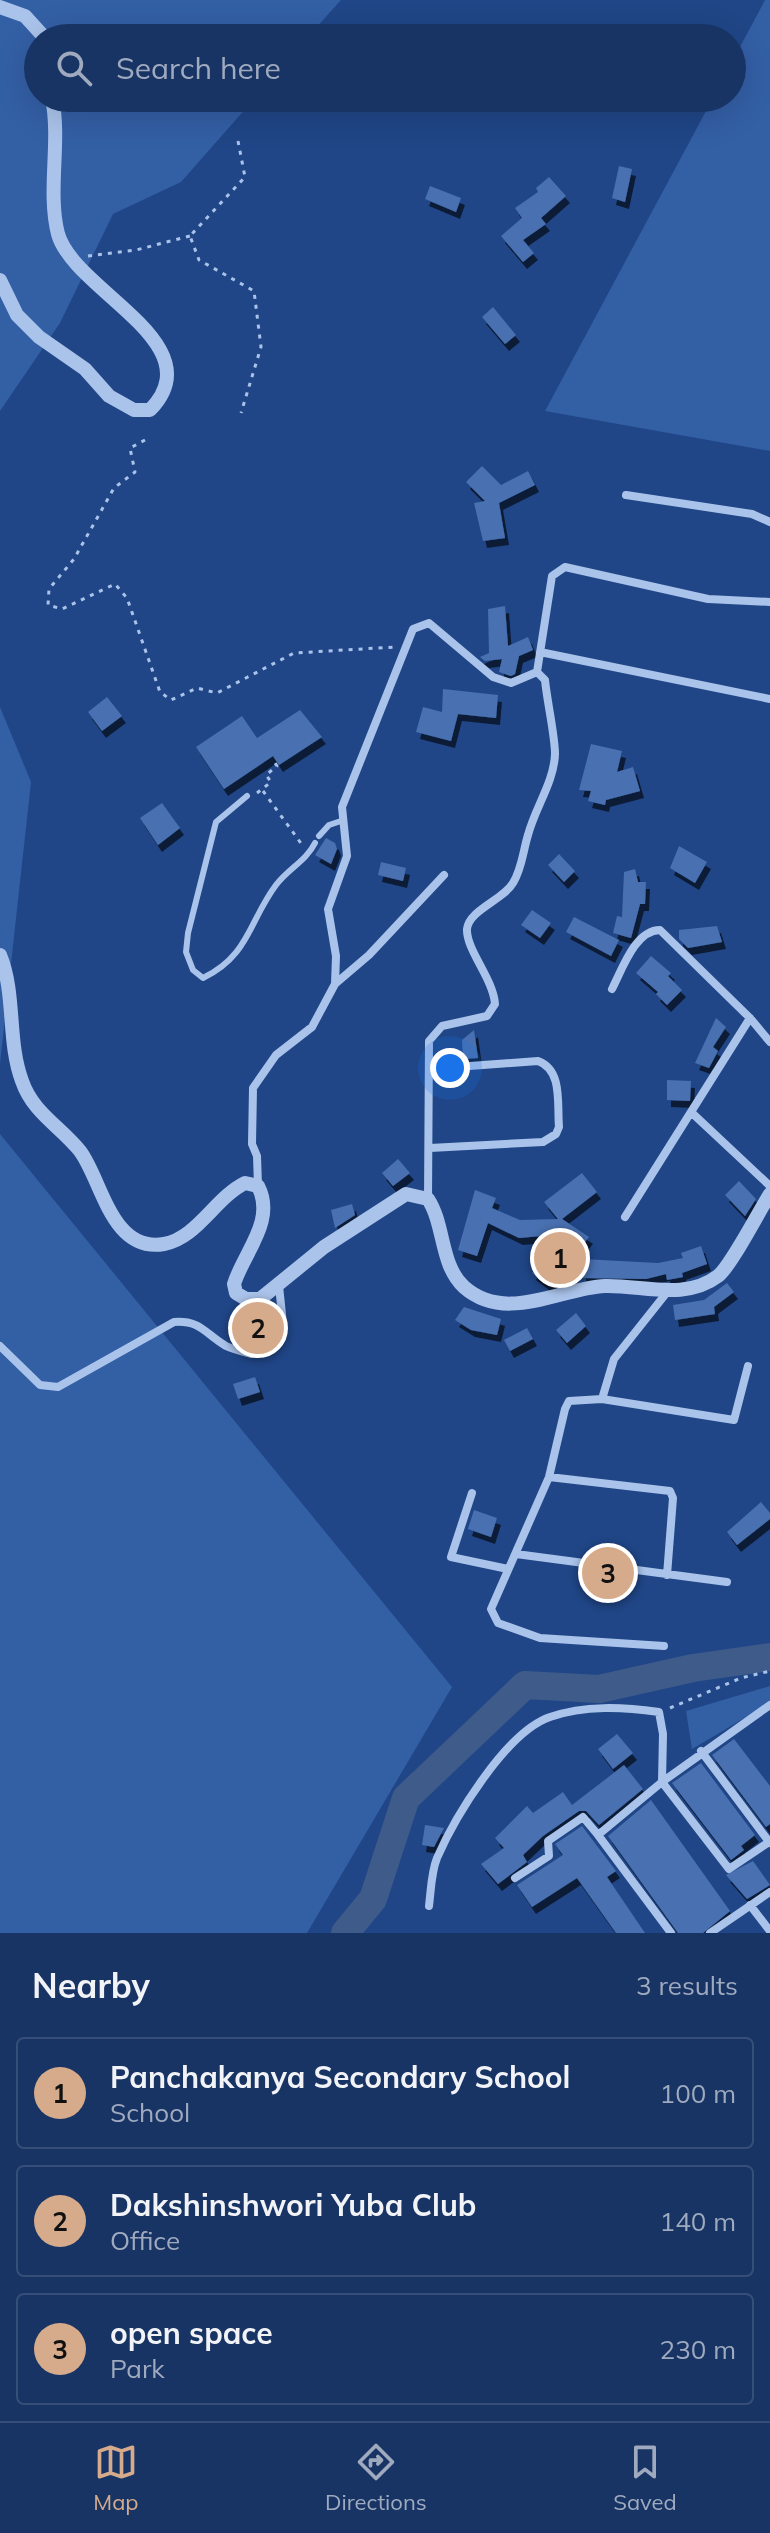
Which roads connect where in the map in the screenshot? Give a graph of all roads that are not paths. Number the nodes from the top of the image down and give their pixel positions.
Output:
1 (0, 7) edge
2 (32, 24) edge
3 (55, 112) edge
4 (0, 280) edge
5 (626, 495) dead end
6 (770, 522) edge
7 (770, 602) edge
8 (540, 652) junction
9 (537, 672) junction
10 (770, 699) edge
11 (247, 796) dead end
12 (344, 820) junction
13 (444, 875) dead end
14 (0, 955) edge
15 (335, 984) junction
16 (612, 989) dead end
17 (750, 1018) junction
18 (770, 1042) edge
19 (429, 1069) junction
20 (691, 1112) junction
21 (430, 1148) junction
22 (258, 1186) junction
23 (770, 1186) edge
24 (770, 1194) edge
25 (428, 1199) junction
26 (625, 1217) dead end
27 (279, 1286) junction
28 (668, 1291) junction
29 (0, 1346) edge
30 (748, 1366) dead end
31 (602, 1399) junction
32 (549, 1477) junction
33 (472, 1493) dead end
34 (516, 1554) junction
35 (508, 1569) junction
36 (667, 1575) junction
37 (727, 1582) dead end
38 (664, 1646) dead end
39 (770, 1705) edge
40 (701, 1751) junction
41 (662, 1782) junction
42 (598, 1835) junction
43 (769, 1843) edge
44 (515, 1878) dead end
45 (770, 1892) edge
46 (750, 1905) junction
47 (429, 1906) dead end
48 (770, 1931) edge
49 (671, 1933) edge
50 (710, 1933) edge

1 - 2 street
3 - 4 street
5 - 6 street
7 - 8 street
8 - 9 street
8 - 10 street
9 - 12 street
9 - 19 street
11 - 12 lane
12 - 15 street
13 - 15 street
14 - 22 street
15 - 22 street
16 - 17 street
17 - 18 street
17 - 20 street
19 - 21 street
19 - 21 street
20 - 23 street
20 - 26 street
21 - 25 street
22 - 27 street
24 - 28 street
25 - 27 street
25 - 28 street
27 - 29 street
28 - 31 street
30 - 31 street
31 - 32 street
32 - 34 street
32 - 36 street
33 - 35 street
34 - 35 street
34 - 36 street
35 - 38 street
36 - 37 street
39 - 40 street
40 - 41 street
40 - 43 street
41 - 42 street
41 - 43 street
41 - 47 street
42 - 44 street
42 - 49 street
45 - 46 street
46 - 48 street
46 - 50 street

